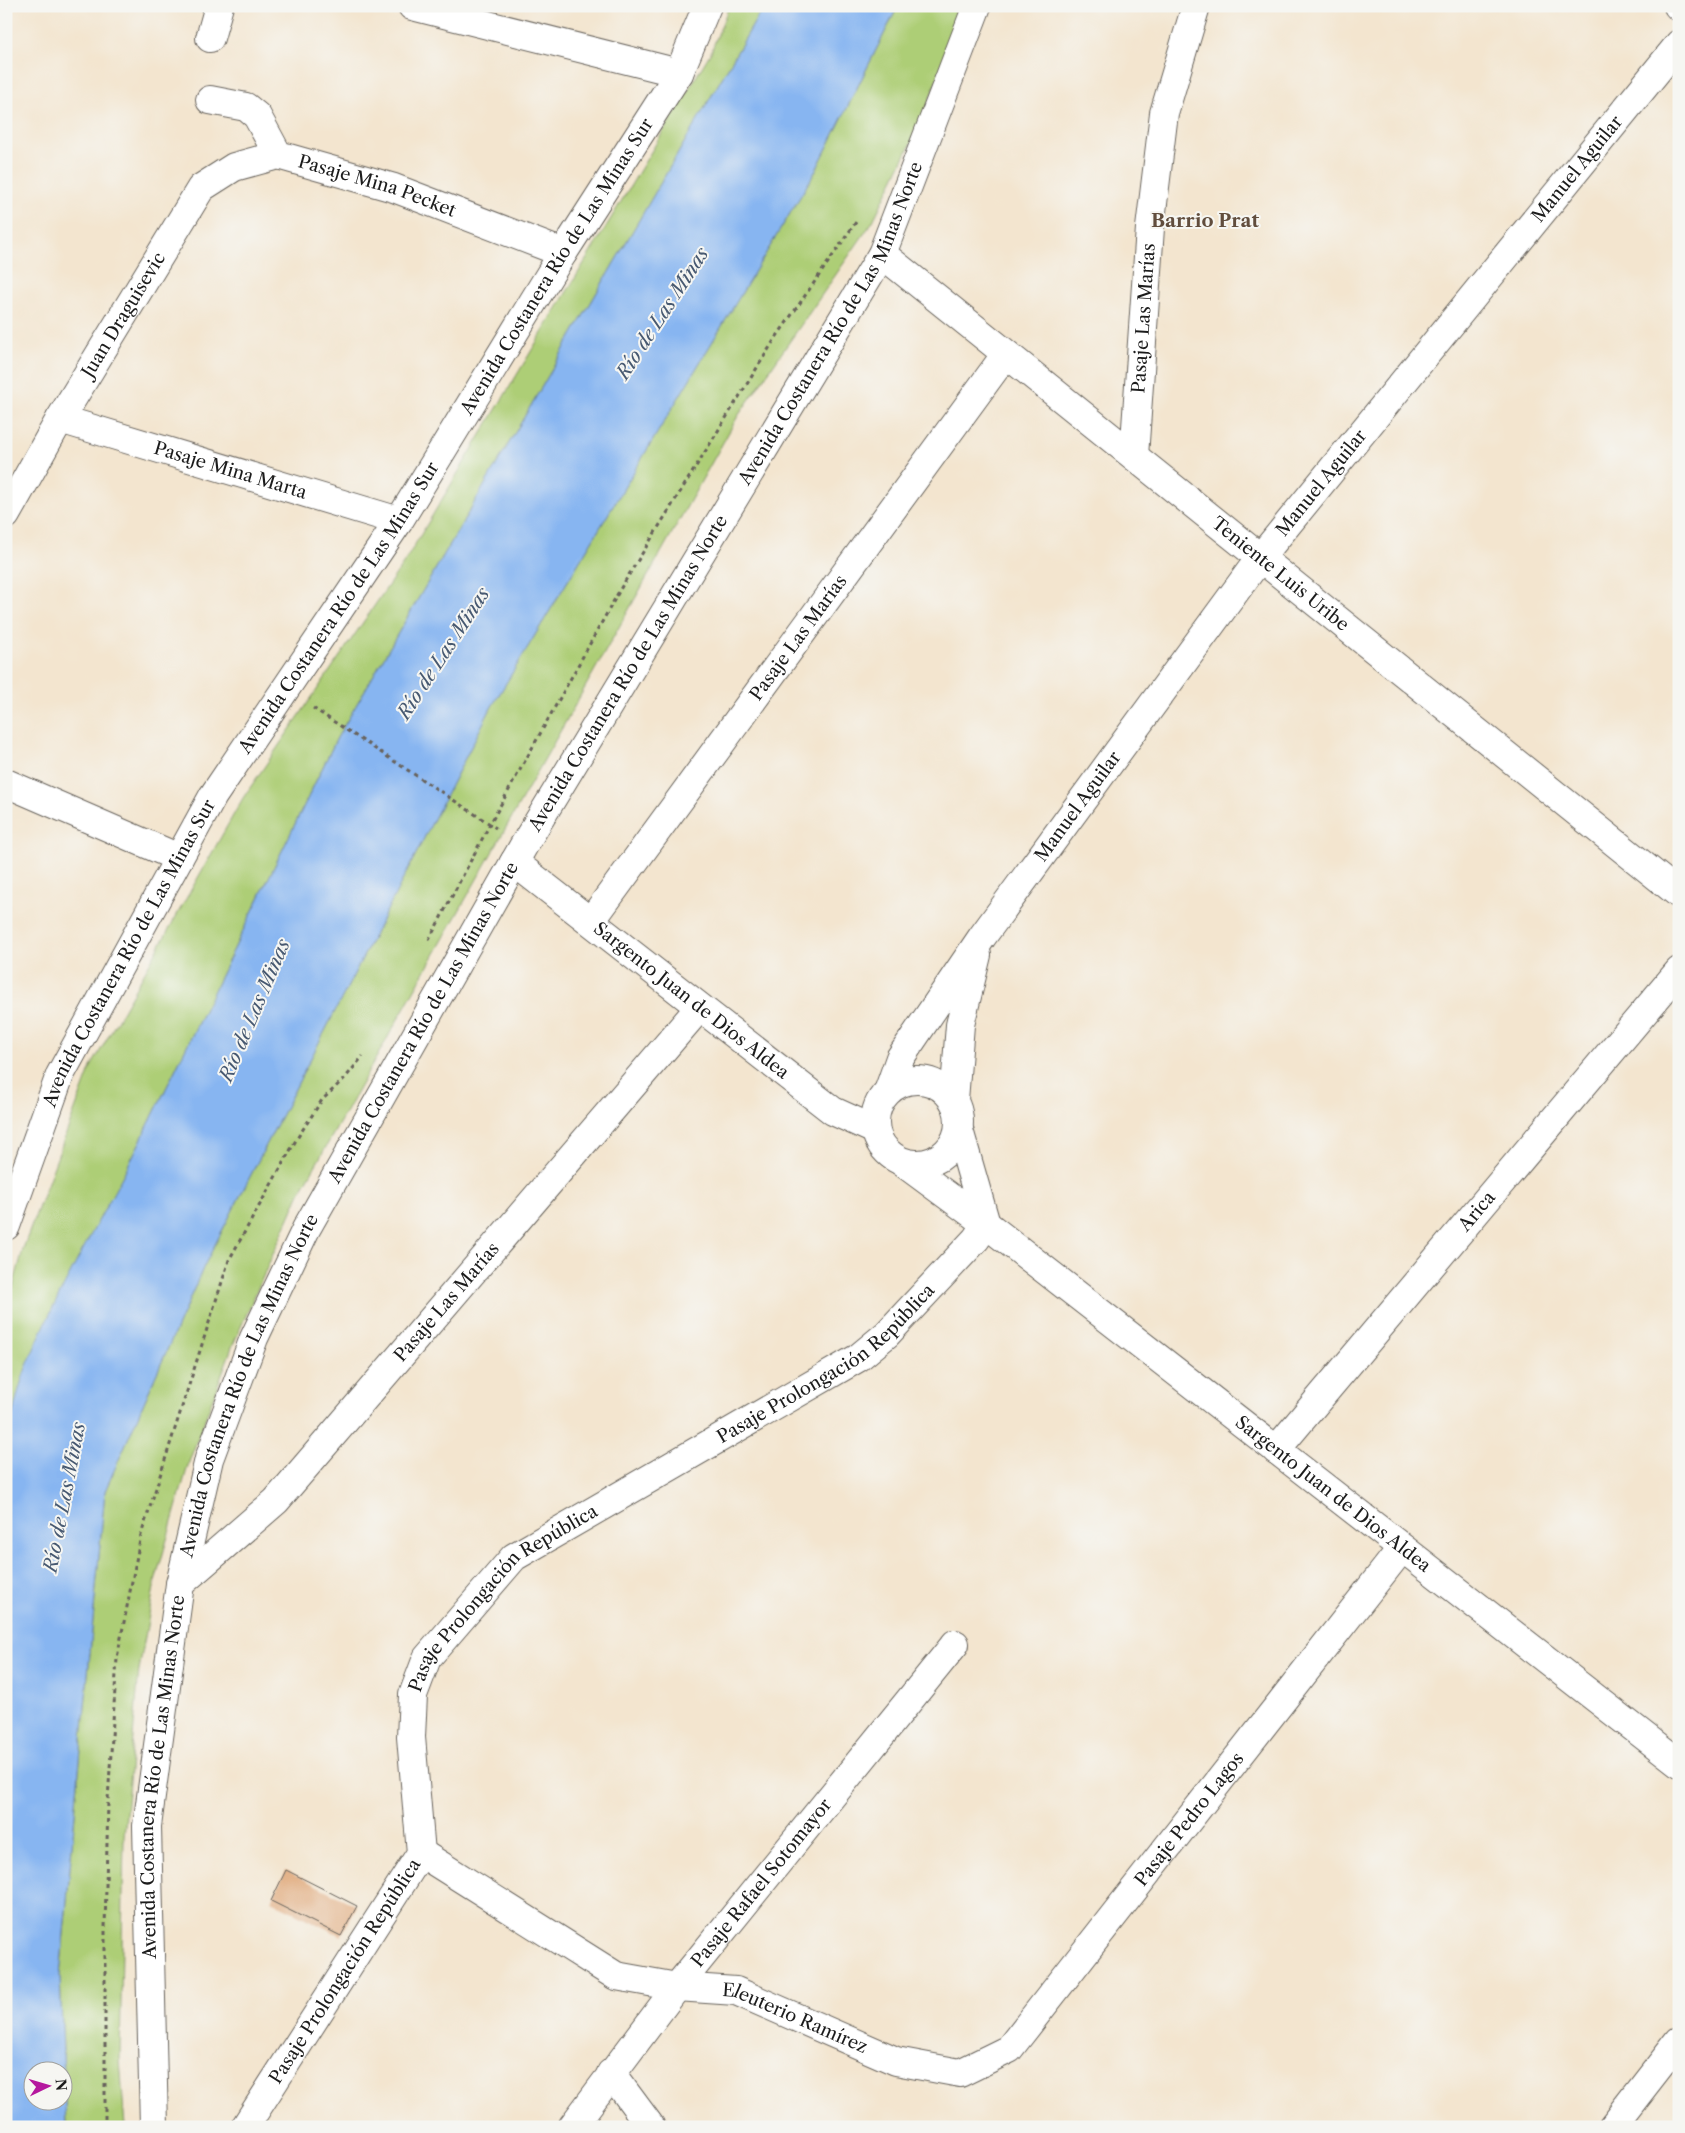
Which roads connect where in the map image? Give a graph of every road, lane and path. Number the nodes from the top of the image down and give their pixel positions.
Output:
1 (218, 6) edge
2 (412, 6) edge
3 (706, 6) edge
4 (978, 6) edge
5 (1196, 6) edge
6 (210, 38) dead end
7 (1679, 44) edge
8 (679, 73) junction
9 (210, 100) dead end
10 (278, 155) junction
11 (563, 253) junction
12 (882, 254) junction
13 (1006, 354) junction
14 (60, 419) junction
15 (1134, 456) junction
16 (6, 515) edge
17 (399, 521) junction
18 (1260, 558) junction
19 (334, 723) dead end
20 (6, 783) edge
21 (519, 853) junction
22 (179, 858) junction
23 (1679, 894) edge
24 (591, 922) junction
25 (982, 937) junction
26 (1679, 971) edge
27 (699, 1008) junction
28 (889, 1089) junction
29 (954, 1100) junction
30 (875, 1130) junction
31 (959, 1130) junction
32 (902, 1162) junction
33 (986, 1224) junction
34 (6, 1226) edge
35 (1276, 1450) junction
36 (1402, 1548) junction
37 (180, 1584) junction
38 (955, 1644) dead end
39 (1679, 1763) edge
40 (421, 1853) junction
41 (677, 1987) junction
42 (1679, 2041) edge
43 (611, 2073) junction
44 (960, 2073) joint
45 (154, 2127) edge
46 (244, 2127) edge
47 (572, 2127) edge
48 (651, 2127) edge
49 (1612, 2127) edge

1 - 6 street
2 - 8 street
3 - 8 street, Avenida Costanera Río de Las Minas Sur
4 - 12 street, Avenida Costanera Río de Las Minas Norte
5 - 15 street, Pasaje Las Marías
7 - 18 street, Manuel Aguilar
8 - 11 street, Avenida Costanera Río de Las Minas Sur
9 - 10 street, Pasaje Mina Pecket
10 - 11 street, Pasaje Mina Pecket
10 - 14 street, Juan Draguisevic
11 - 17 street, Avenida Costanera Río de Las Minas Sur
12 - 13 street, Teniente Luis Uribe
12 - 21 street, Avenida Costanera Río de Las Minas Norte
13 - 15 street, Teniente Luis Uribe
13 - 24 street, Pasaje Las Marías
14 - 16 street, Juan Draguisevic
14 - 17 street, Pasaje Mina Marta
15 - 18 street, Teniente Luis Uribe
17 - 22 street, Avenida Costanera Río de Las Minas Sur
18 - 23 street, Teniente Luis Uribe
18 - 25 street, Manuel Aguilar
19 - 21 path
20 - 22 street
21 - 24 street, Sargento Juan de Dios Aldea
21 - 37 street, Avenida Costanera Río de Las Minas Norte
22 - 34 street, Avenida Costanera Río de Las Minas Sur
24 - 27 street, Sargento Juan de Dios Aldea
25 - 28 street, Manuel Aguilar
25 - 29 street, Manuel Aguilar
26 - 35 street, Arica
27 - 30 street, Sargento Juan de Dios Aldea
27 - 37 street, Pasaje Las Marías
28 - 29 street
28 - 30 street
29 - 31 street
30 - 32 street
31 - 32 street
31 - 33 street
32 - 33 street, Sargento Juan de Dios Aldea
33 - 35 street, Sargento Juan de Dios Aldea
33 - 40 street, Pasaje Prolongación República
35 - 36 street, Sargento Juan de Dios Aldea
36 - 39 street, Sargento Juan de Dios Aldea
36 - 44 street, Pasaje Pedro Lagos
37 - 45 street, Avenida Costanera Río de Las Minas Norte
38 - 41 street, Pasaje Rafael Sotomayor
40 - 41 street, Eleuterio Ramírez
40 - 46 street, Pasaje Prolongación República
41 - 43 street, Pasaje Rafael Sotomayor
41 - 44 street, Eleuterio Ramírez
42 - 49 street
43 - 47 street, Pasaje Rafael Sotomayor
43 - 48 street

